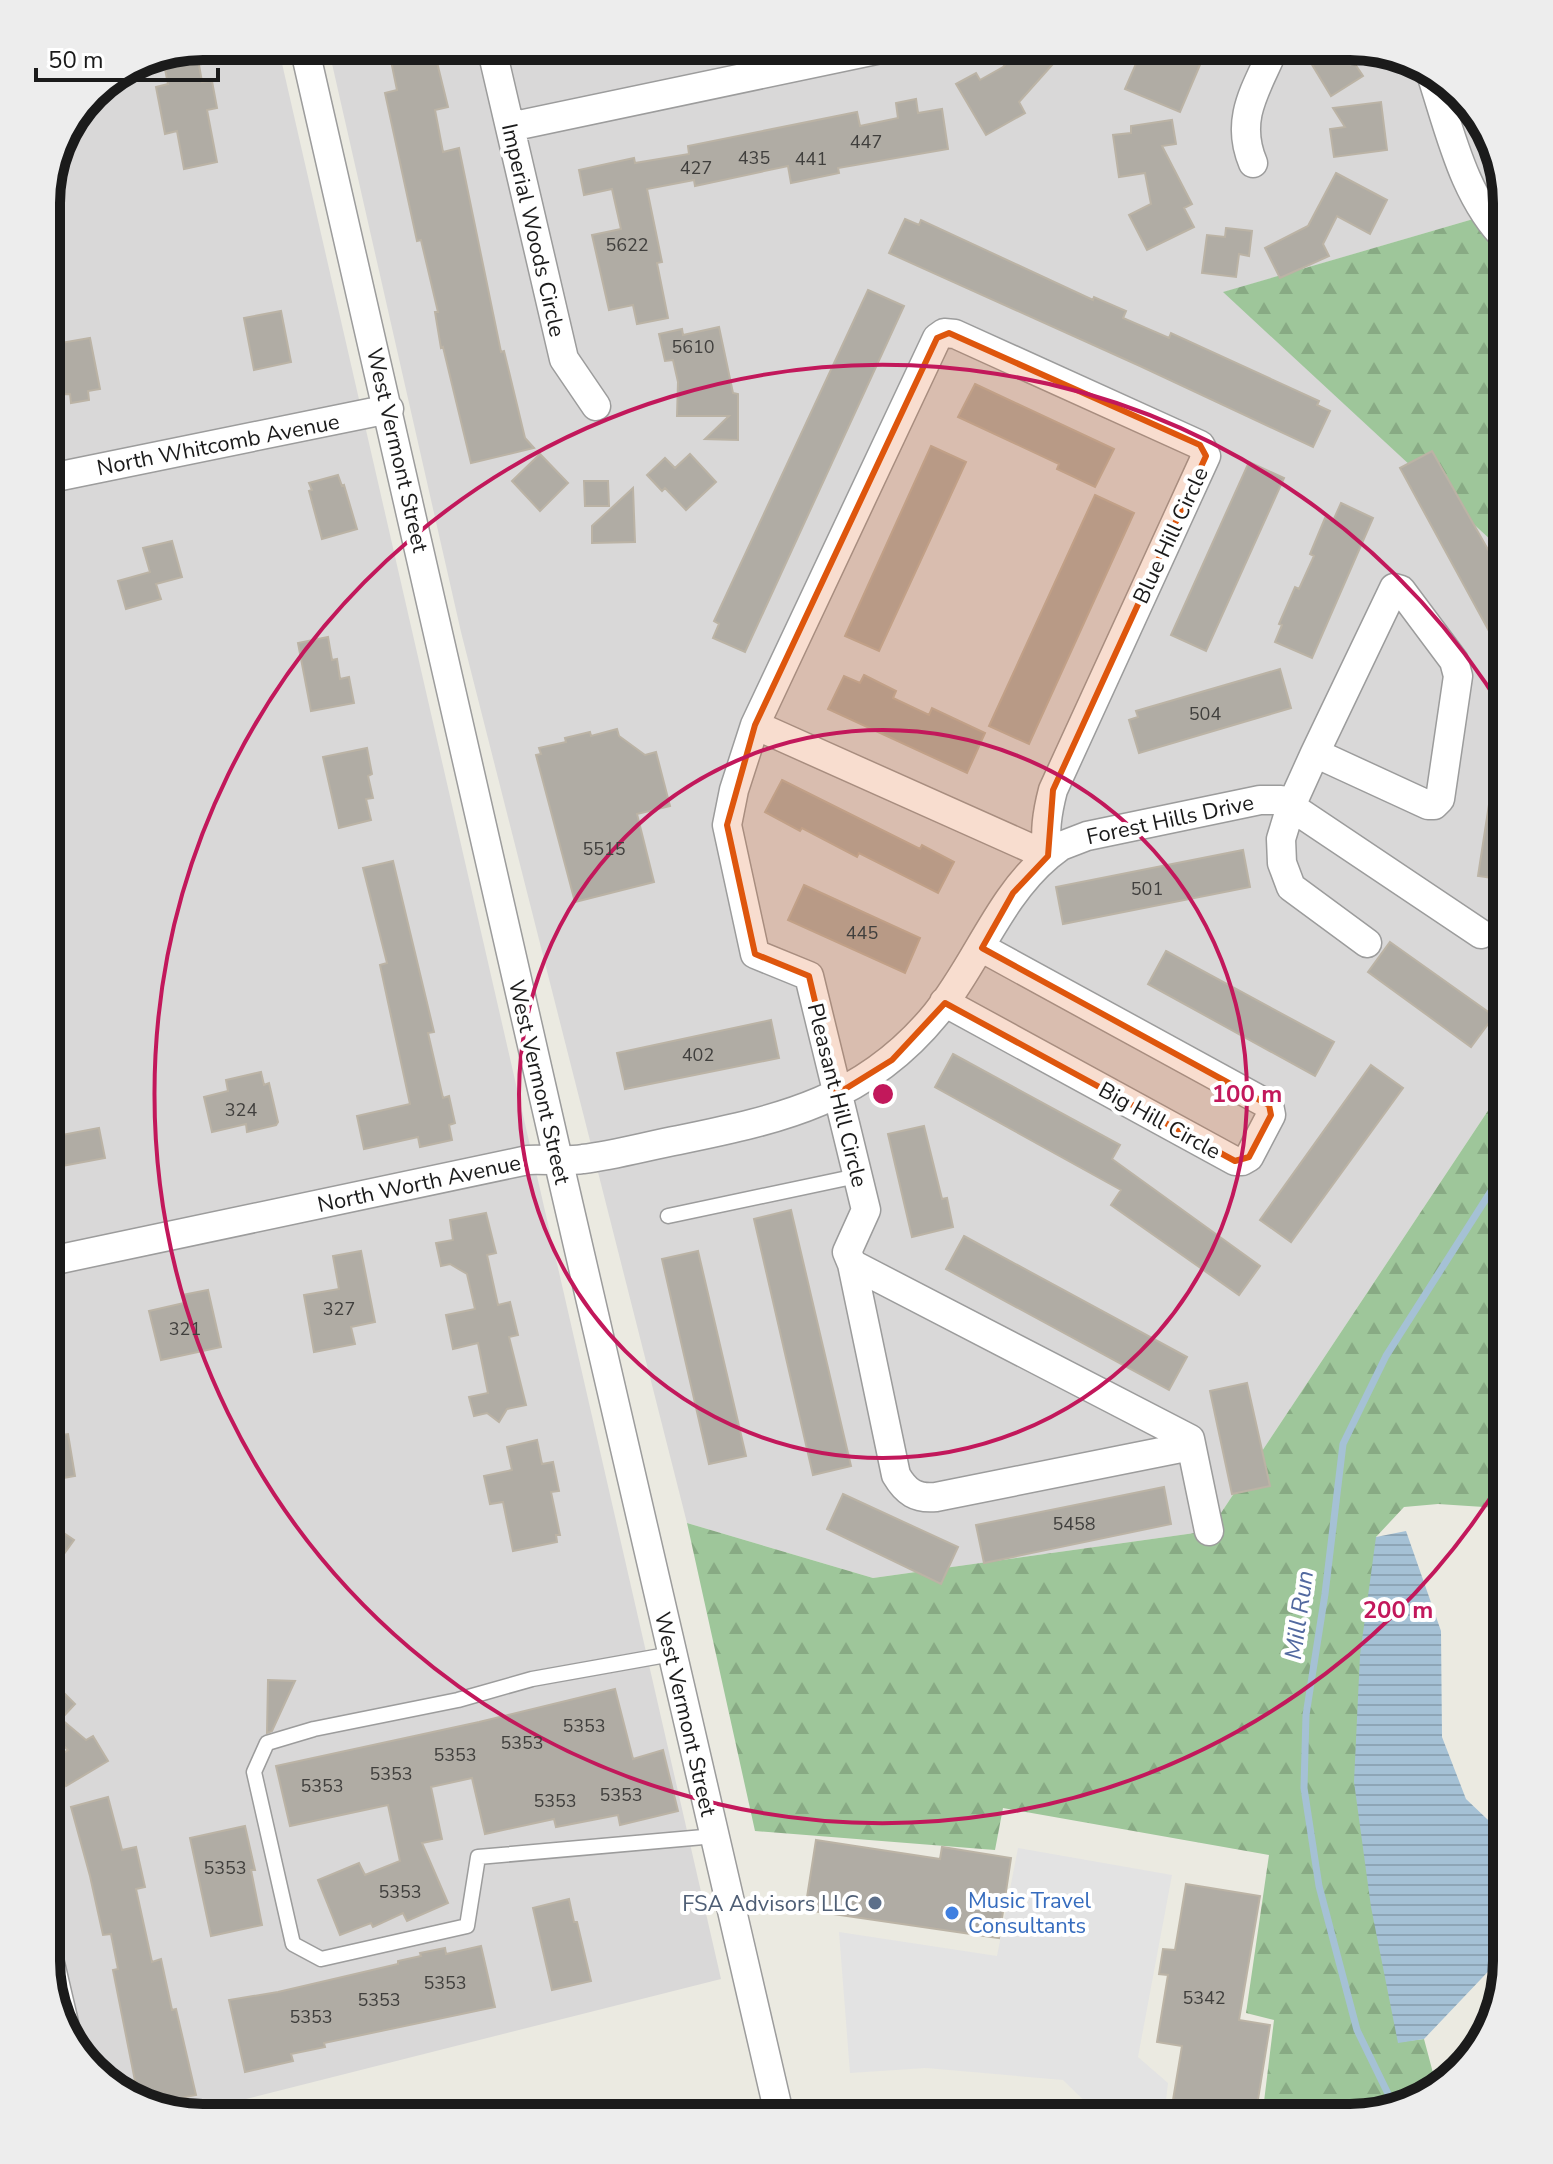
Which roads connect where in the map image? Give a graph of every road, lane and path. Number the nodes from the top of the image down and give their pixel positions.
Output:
1 (307, 60) edge
2 (494, 60) edge
3 (828, 60) edge
4 (1269, 60) edge
5 (1436, 90) edge
6 (510, 127) junction
7 (1253, 163) dead end
8 (1493, 222) edge
9 (596, 406) dead end
10 (389, 409) junction
11 (60, 476) edge
12 (755, 725) junction
13 (1315, 753) junction
14 (1291, 806) junction
15 (1048, 856) junction
16 (1481, 934) dead end
17 (1367, 943) dead end
18 (982, 948) junction
19 (944, 1002) junction
20 (837, 1094) junction
21 (558, 1159) junction
22 (857, 1176) junction
23 (668, 1216) dead end
24 (60, 1259) edge
25 (852, 1264) junction
26 (1191, 1446) junction
27 (1209, 1531) dead end
28 (672, 1654) junction
29 (715, 1836) junction
30 (777, 2104) edge

1 - 10 street, West Vermont Street
2 - 6 street, Imperial Woods Circle
3 - 6 street
4 - 7 street
5 - 8 street
6 - 9 street, Imperial Woods Circle
10 - 11 street, North Whitcomb Avenue
10 - 21 street, West Vermont Street
12 - 15 street
12 - 15 street, Blue Hill Circle
12 - 20 street, Pleasant Hill Circle
13 - 13 street
13 - 14 street
14 - 15 street, Forest Hills Drive
14 - 16 street, Forest Hills Drive
14 - 17 street
15 - 18 street
18 - 19 street
18 - 19 street, Big Hill Circle
19 - 20 street
20 - 21 street, North Worth Avenue
20 - 22 street, Pleasant Hill Circle
21 - 24 street, North Worth Avenue
21 - 28 street, West Vermont Street
22 - 23 lane
22 - 25 street, Pleasant Hill Circle
25 - 26 street
25 - 26 street, Pleasant Hill Circle
26 - 27 street
28 - 29 street, West Vermont Street
28 - 29 lane
29 - 30 street, West Vermont Street

